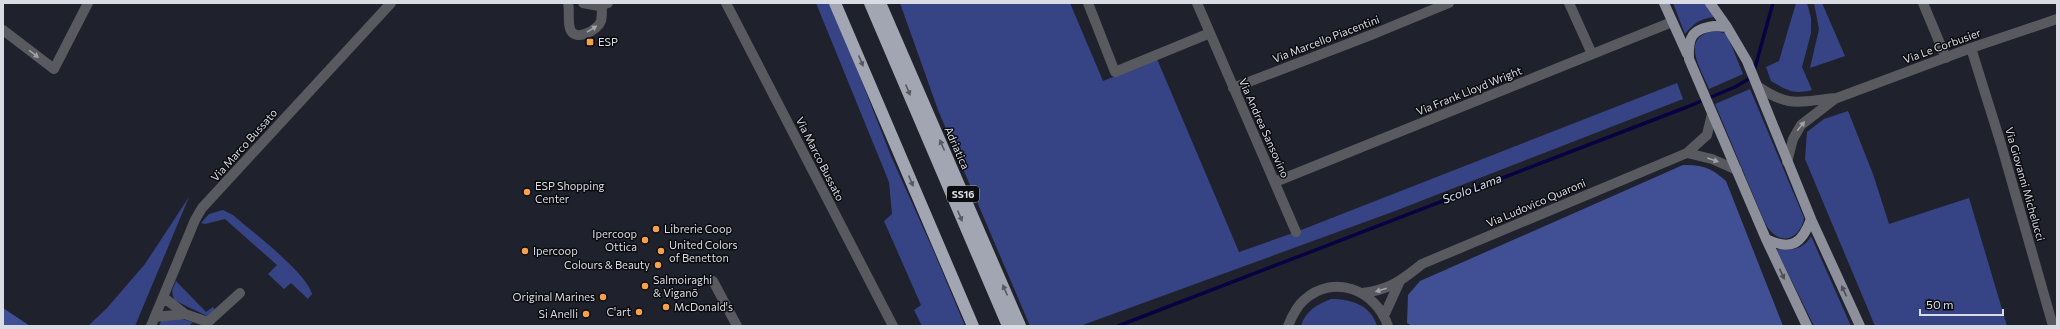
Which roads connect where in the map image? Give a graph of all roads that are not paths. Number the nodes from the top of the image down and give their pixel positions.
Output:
1 (88, 3) edge
2 (391, 3) edge
3 (568, 3) edge
4 (583, 3) edge
5 (726, 3) edge
6 (835, 3) edge
7 (839, 3) edge
8 (870, 3) edge
9 (880, 3) edge
10 (889, 3) edge
11 (1088, 3) edge
12 (1197, 3) edge
13 (1449, 3) edge
14 (1569, 3) edge
15 (1664, 3) edge
16 (1710, 3) edge
17 (1923, 3) edge
18 (605, 4) edge
19 (2057, 19) edge
20 (1672, 22) junction
21 (845, 26) junction
22 (1727, 27) junction
23 (3, 30) edge
24 (1210, 33) junction
25 (1971, 48) junction
26 (1592, 54) junction
27 (1946, 58) junction
28 (1689, 59) junction
29 (905, 62) junction
30 (1757, 86) junction
31 (1233, 88) junction
32 (1837, 98) junction
33 (1712, 114) junction
34 (1687, 153) junction
35 (1787, 162) junction
36 (1737, 170) junction
37 (1274, 182) junction
38 (1811, 218) junction
39 (1296, 232) dead end
40 (1766, 239) junction
41 (713, 281) dead end
42 (1399, 282) junction
43 (240, 293) dead end
44 (1362, 293) junction
45 (163, 297) junction
46 (185, 314) junction
47 (153, 321) edge
48 (1386, 321) edge
49 (972, 322) edge
50 (737, 326) edge
51 (893, 326) edge
52 (1008, 326) edge
53 (1020, 326) edge
54 (1288, 326) edge
55 (1807, 326) edge
56 (1860, 326) edge
57 (2053, 326) edge

23 -> 1 street
2 - 45 street, Via Marco Bussato
3 -> 18 street
4 - 18 street
5 - 51 street, Via Marco Bussato
6 - 21 highway
7 - 21 highway
8 -> 52 highway, SS16
9 - 29 highway, Adriatica / SS16
10 - 29 highway, SS16
11 - 24 street
12 - 24 street, Via Andrea Sansovino
13 - 31 street, Via Marcello Piacentini
14 - 26 street
15 - 20 main road
16 - 22 main road
17 - 27 street
19 - 25 street, Via Le Corbusier
20 - 26 street, Via Frank Lloyd Wright
20 - 28 main road
21 -> 49 highway
22 - 28 main road
22 - 30 main road
24 - 31 street, Via Andrea Sansovino
25 - 27 street, Via Le Corbusier
25 - 57 street, Via Giovanni Michelucci
26 - 37 street, Via Frank Lloyd Wright
27 - 32 street, Via Le Corbusier
28 - 33 main road
53 -> 29 highway, Adriatica / SS16
30 - 32 street, Via Le Corbusier
30 - 35 main road
31 - 37 street, Via Andrea Sansovino
35 -> 32 street, Via Le Corbusier
33 - 34 street, Via Ludovico Quaroni
33 - 36 main road
34 -> 36 street
34 - 42 street, Via Ludovico Quaroni
35 - 38 main road
36 - 40 main road
37 - 39 street, Via Andrea Sansovino
38 - 40 main road
56 -> 38 main road
40 -> 55 main road
41 - 50 street
42 -> 44 street, Via Ludovico Quaroni
42 - 48 street, Via Ludovico Quaroni
43 - 46 street
44 - 48 street
44 - 54 street
45 - 46 street
45 - 47 street, Via Marco Bussato
46 - 47 street

